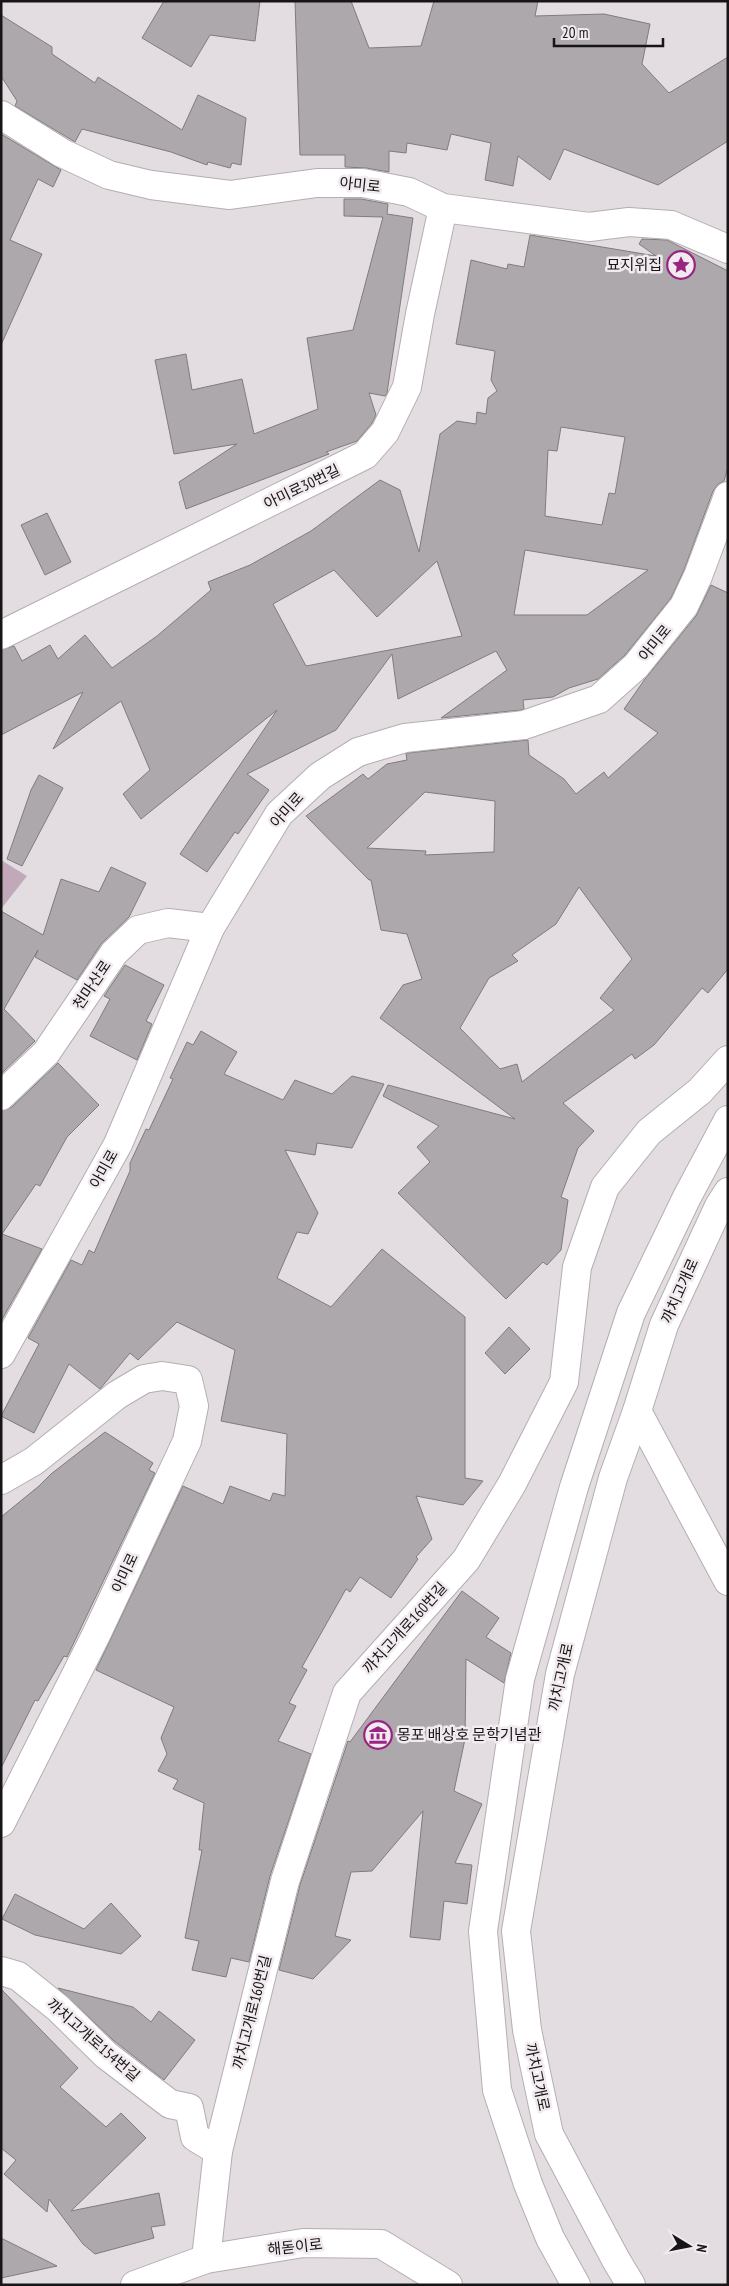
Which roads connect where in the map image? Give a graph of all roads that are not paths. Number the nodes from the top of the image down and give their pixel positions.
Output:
1 (1, 115) edge
2 (443, 208) junction
3 (728, 249) edge
4 (728, 496) edge
5 (1, 634) edge
6 (210, 928) junction
7 (728, 1060) edge
8 (1, 1096) edge
9 (728, 1120) edge
10 (728, 1192) edge
11 (1, 1354) edge
12 (637, 1411) junction
13 (1, 1480) edge
14 (728, 1581) edge
15 (1, 1822) edge
16 (1, 1971) edge
17 (218, 2151) junction
18 (206, 2259) junction
19 (574, 2283) edge
20 (135, 2285) edge
21 (448, 2285) edge
22 (631, 2285) edge

1 - 2 street, 아미로
2 - 3 street, 아미로
2 - 5 street, 아미로30번길
4 - 6 street, 아미로
6 - 8 street, 천마산로
6 - 11 street, 아미로
7 - 17 street, 까치고개로160번길
9 - 19 street
10 - 12 street, 까치고개로
12 - 14 street
12 - 22 street, 까치고개로
13 - 15 street, 아미로
16 - 17 street, 까치고개로154번길
17 - 18 street, 까치고개로160번길
18 - 20 street, 해돋이로
18 - 21 street, 해돋이로

